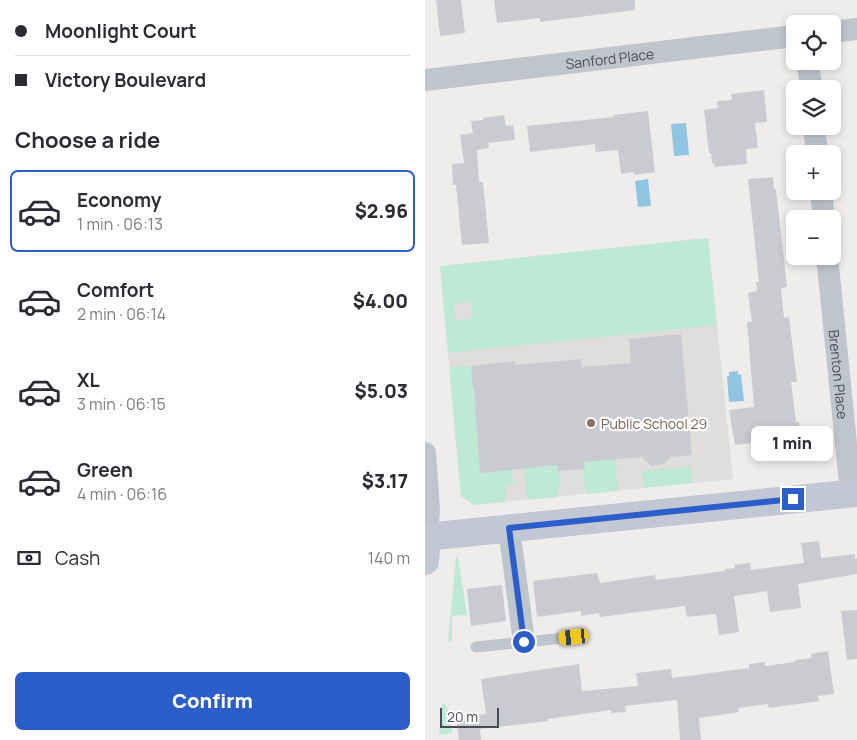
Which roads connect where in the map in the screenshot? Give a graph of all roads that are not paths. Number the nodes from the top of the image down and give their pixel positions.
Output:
1 (857, 29) edge
2 (841, 31) edge
3 (786, 37) edge
4 (425, 80) edge
5 (828, 265) edge
6 (425, 453) edge
7 (854, 493) edge
8 (509, 528) junction
9 (426, 545) edge
10 (574, 637) dead end
11 (524, 642) junction
12 (476, 648) dead end

1 - 2 street
3 - 4 street, Sanford Place
5 - 7 street, Brenton Place
6 - 9 street
7 - 8 main road
8 - 9 main road
8 - 11 street
10 - 11 lane
11 - 12 lane

